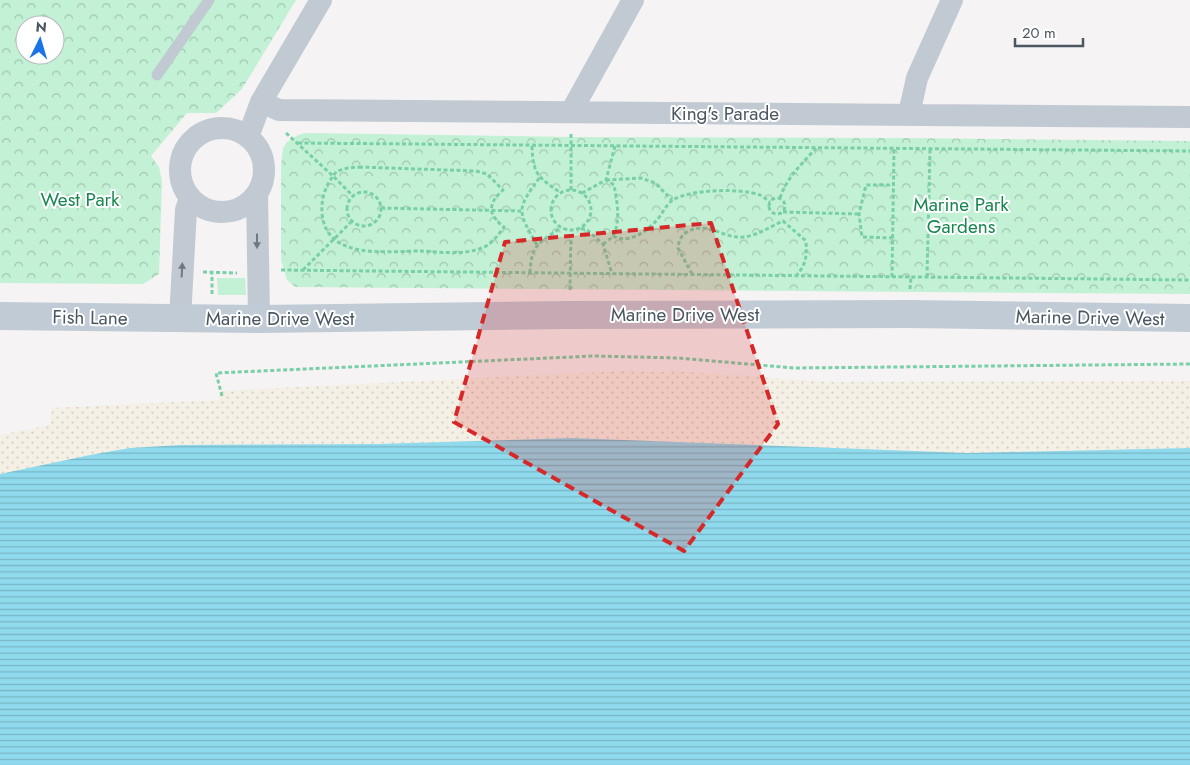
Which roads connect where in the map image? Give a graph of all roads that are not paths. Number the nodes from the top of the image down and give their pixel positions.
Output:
1 (209, 0) edge
2 (321, 0) edge
3 (632, 0) edge
4 (952, 0) edge
5 (157, 75) dead end
6 (270, 106) junction
7 (571, 112) junction
8 (909, 114) junction
9 (1190, 117) edge
10 (248, 137) junction
11 (257, 193) junction
12 (190, 198) junction
13 (0, 316) edge
14 (180, 318) junction
15 (1190, 318) edge
16 (259, 319) junction

1 - 5 lane
2 - 6 street
3 - 7 street
4 - 8 street
6 - 7 street, King's Parade
6 - 10 street
7 - 8 street, King's Parade
8 - 9 street, King's Parade
10 - 11 street
10 - 12 street
11 - 12 street
11 -> 16 street
14 -> 12 street
13 - 14 street, Fish Lane
14 - 16 street, Marine Drive West
15 - 16 street, Marine Drive West

